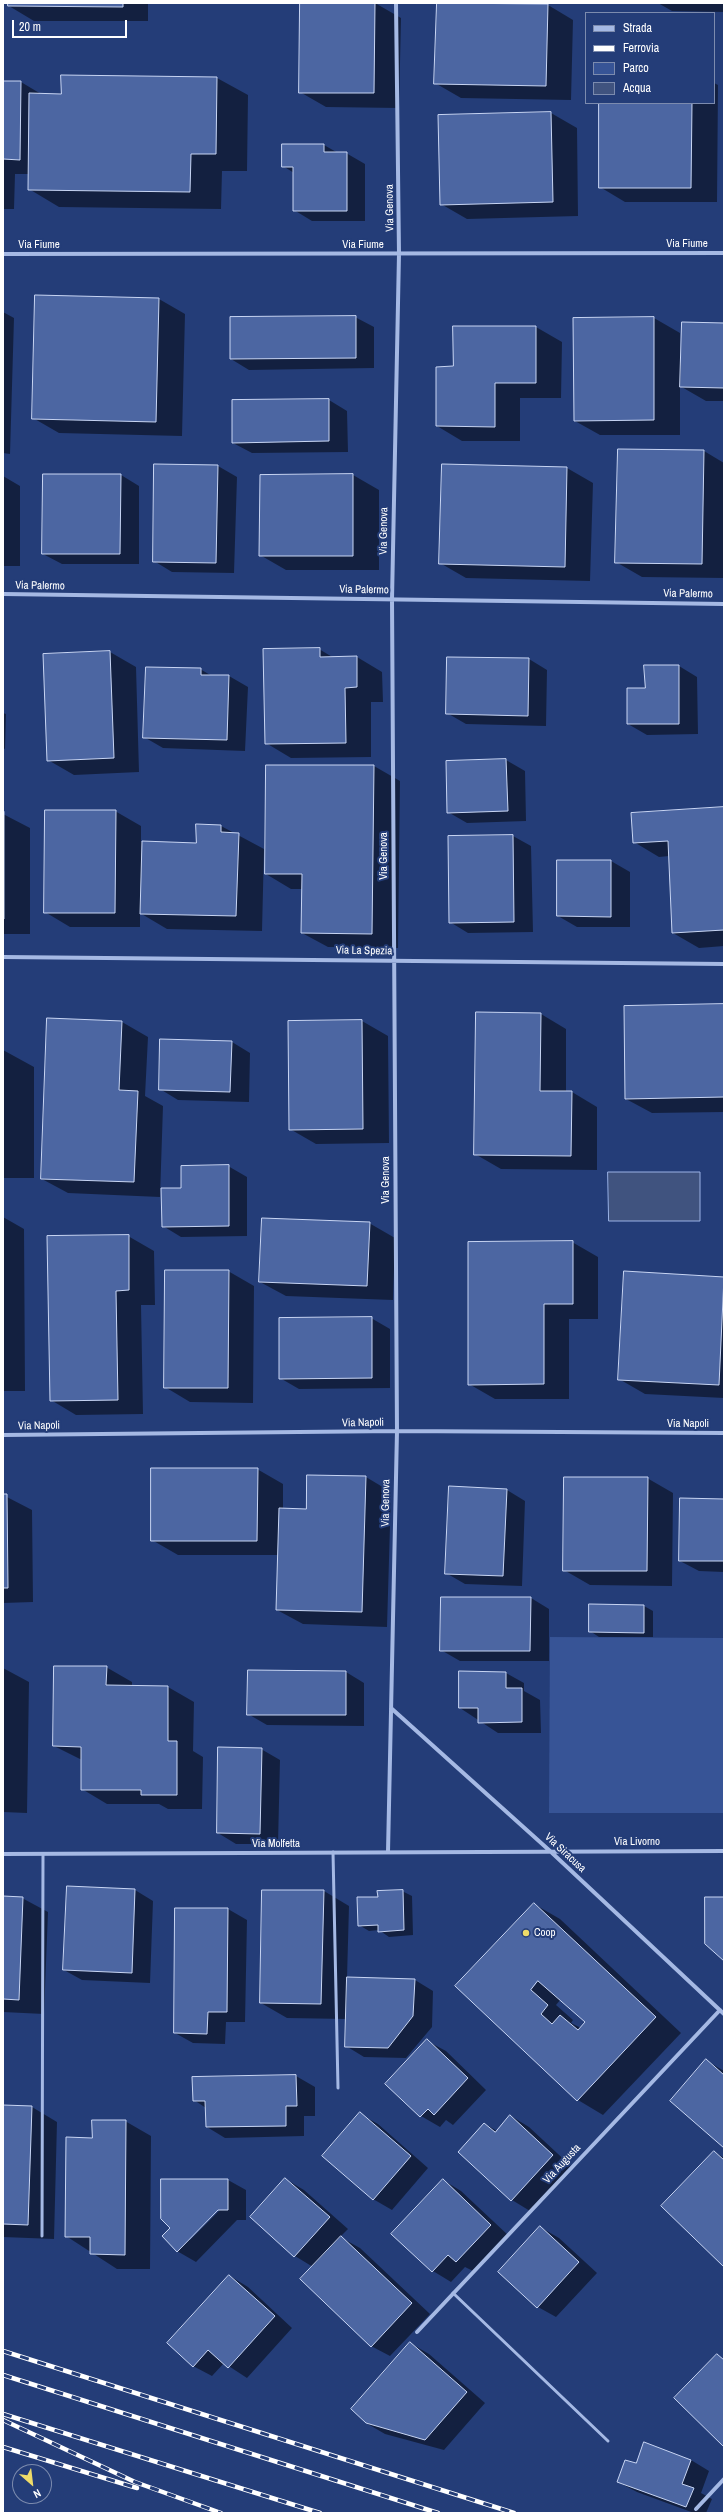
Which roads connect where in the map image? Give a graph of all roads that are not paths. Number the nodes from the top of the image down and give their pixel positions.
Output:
1 (396, 3) edge
2 (724, 253) edge
3 (3, 254) edge
4 (399, 254) junction
5 (3, 594) edge
6 (392, 599) junction
7 (724, 604) edge
8 (3, 957) edge
9 (394, 960) junction
10 (724, 964) edge
11 (397, 1431) junction
12 (724, 1433) edge
13 (3, 1435) edge
14 (391, 1708) junction
15 (550, 1851) junction
16 (724, 1851) edge
17 (333, 1852) junction
18 (388, 1852) junction
19 (3, 1854) edge
20 (43, 1854) junction
21 (720, 2010) junction
22 (724, 2014) edge
23 (338, 2088) dead end
24 (42, 2236) dead end
25 (453, 2293) junction
26 (417, 2332) dead end
27 (608, 2441) dead end
28 (724, 2479) edge
29 (696, 2509) dead end

1 - 4 street, Via Genova
2 - 4 street, Via Fiume
3 - 4 street, Via Fiume
4 - 6 street, Via Genova
5 - 6 street, Via Palermo
6 - 7 street, Via Palermo
6 - 9 street, Via Genova
8 - 9 street, Via La Spezia
9 - 10 street, Via La Spezia
9 - 11 street, Via Genova
11 - 12 street, Via Napoli
11 - 13 street, Via Napoli
11 - 14 street, Via Genova
14 - 15 street, Via Siracusa
14 - 18 street, Via Genova
15 - 16 street, Via Livorno
15 - 18 street, Via Molfetta
15 - 21 street, Via Siracusa
17 - 18 street, Via Molfetta
17 - 20 street, Via Molfetta
17 - 23 lane
19 - 20 street, Via Molfetta
20 - 24 lane
21 - 22 street, Via Siracusa
21 - 25 street, Via Augusta
25 - 26 street, Via Augusta
25 - 27 lane
28 - 29 street

